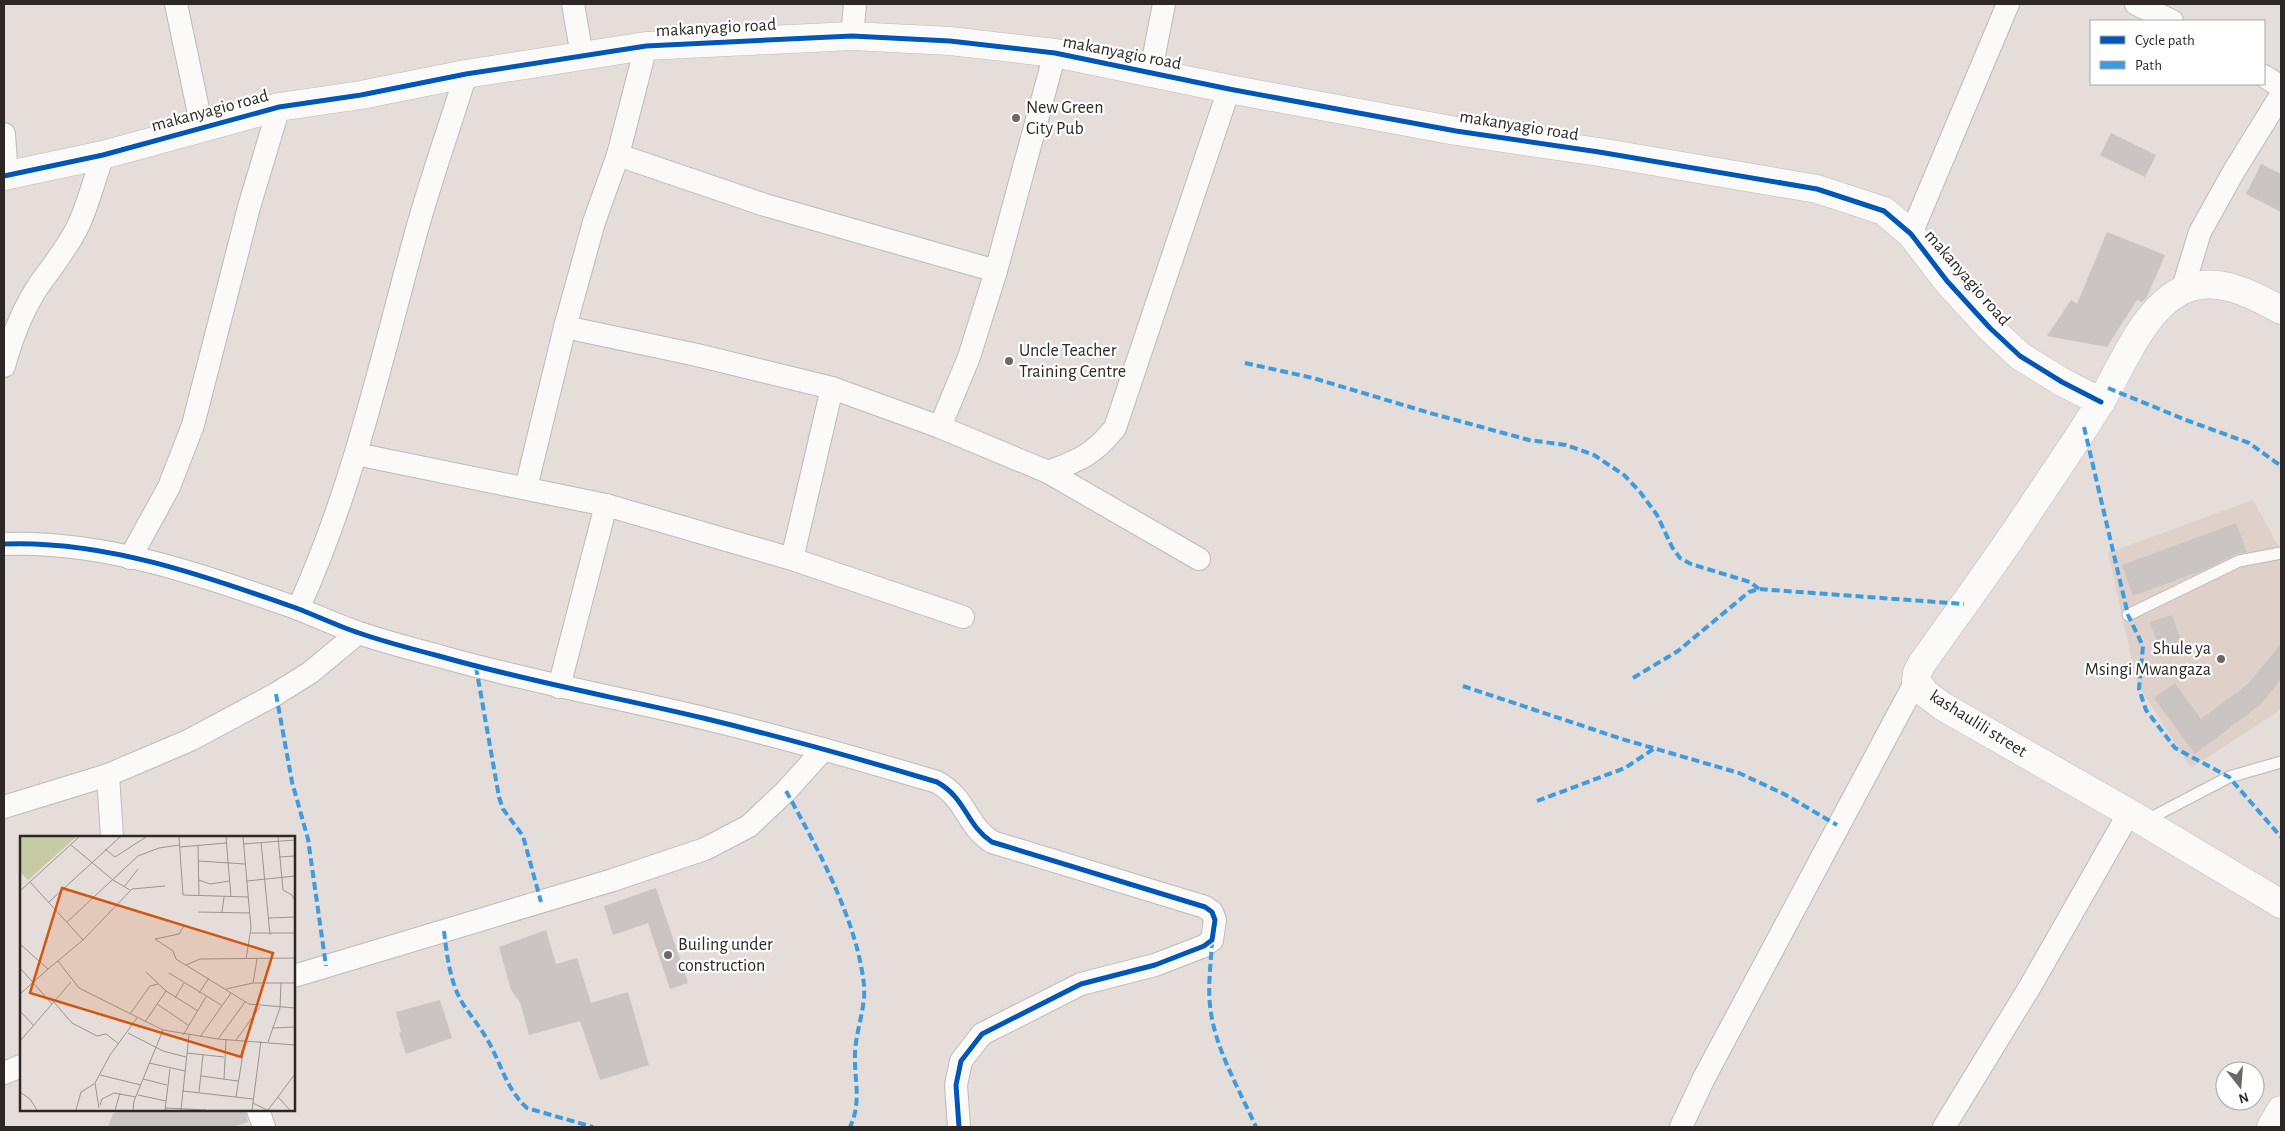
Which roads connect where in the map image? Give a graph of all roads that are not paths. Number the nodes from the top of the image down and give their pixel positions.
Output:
1 (176, 4) edge
2 (573, 4) edge
3 (855, 4) edge
4 (1164, 4) edge
5 (2008, 4) edge
6 (2136, 4) edge
7 (2170, 20) edge
8 (852, 36) junction
9 (646, 46) junction
10 (1054, 53) junction
11 (582, 56) junction
12 (1151, 71) junction
13 (466, 74) junction
14 (2265, 77) edge
15 (2281, 87) edge
16 (1229, 89) junction
17 (2281, 95) edge
18 (279, 106) junction
19 (202, 128) junction
20 (4, 134) edge
21 (104, 155) junction
22 (618, 155) junction
23 (5, 176) edge
24 (1910, 234) junction
25 (996, 271) junction
26 (2182, 290) junction
27 (2281, 310) edge
28 (565, 327) junction
29 (4, 366) edge
30 (832, 388) junction
31 (2101, 402) junction
32 (940, 427) junction
33 (356, 454) junction
34 (1048, 472) junction
35 (526, 488) junction
36 (606, 505) junction
37 (4, 544) edge
38 (2281, 553) edge
39 (130, 558) junction
40 (792, 559) junction
41 (1199, 559) dead end
42 (298, 609) junction
43 (2128, 615) dead end
44 (963, 617) dead end
45 (358, 633) junction
46 (1916, 681) junction
47 (559, 687) junction
48 (824, 749) junction
49 (2281, 762) edge
50 (108, 775) junction
51 (4, 807) edge
52 (2136, 817) junction
53 (112, 836) edge
54 (2281, 904) edge
55 (295, 976) edge
56 (20, 1066) edge
57 (4, 1073) edge
58 (2281, 1110) edge
59 (258, 1111) edge
60 (264, 1127) edge
61 (959, 1127) edge
62 (1681, 1127) edge
63 (1944, 1127) edge
64 (2271, 1127) edge

1 - 19 street
2 - 11 street
3 - 8 street
4 - 12 street
5 - 24 street
6 - 7 street
8 - 9 street, makanyagio road
8 - 10 street, makanyagio road
9 - 11 street, makanyagio road
9 - 22 street
10 - 12 street, makanyagio road
10 - 25 street
11 - 13 street, makanyagio road
12 - 16 street, makanyagio road
13 - 18 street, makanyagio road
13 - 33 street
14 - 15 street
16 - 24 street, makanyagio road
16 - 34 street
17 - 26 street
18 - 19 street, makanyagio road
18 - 39 street
19 - 21 street, makanyagio road
20 - 23 street
21 - 23 street, makanyagio road
21 - 29 street
22 - 25 street
22 - 28 street
24 - 31 street, makanyagio road
25 - 32 street
26 - 27 street
26 - 31 street
28 - 30 street
28 - 35 street
30 - 32 street
30 - 40 street
31 - 46 street, kashaulili street
32 - 34 street
33 - 35 street
33 - 42 street
34 - 41 street
35 - 36 street
36 - 40 street
36 - 47 street
37 - 39 street
38 - 43 lane
39 - 42 street
40 - 44 street
42 - 45 street
45 - 47 street
45 - 50 street
46 - 52 street, kashaulili street
46 - 62 street
47 - 48 street
48 - 55 street
48 - 61 street
49 - 52 lane
50 - 51 street
50 - 53 street
52 - 54 street, kashaulili street
52 - 63 street
56 - 57 street
58 - 64 street
59 - 60 street

